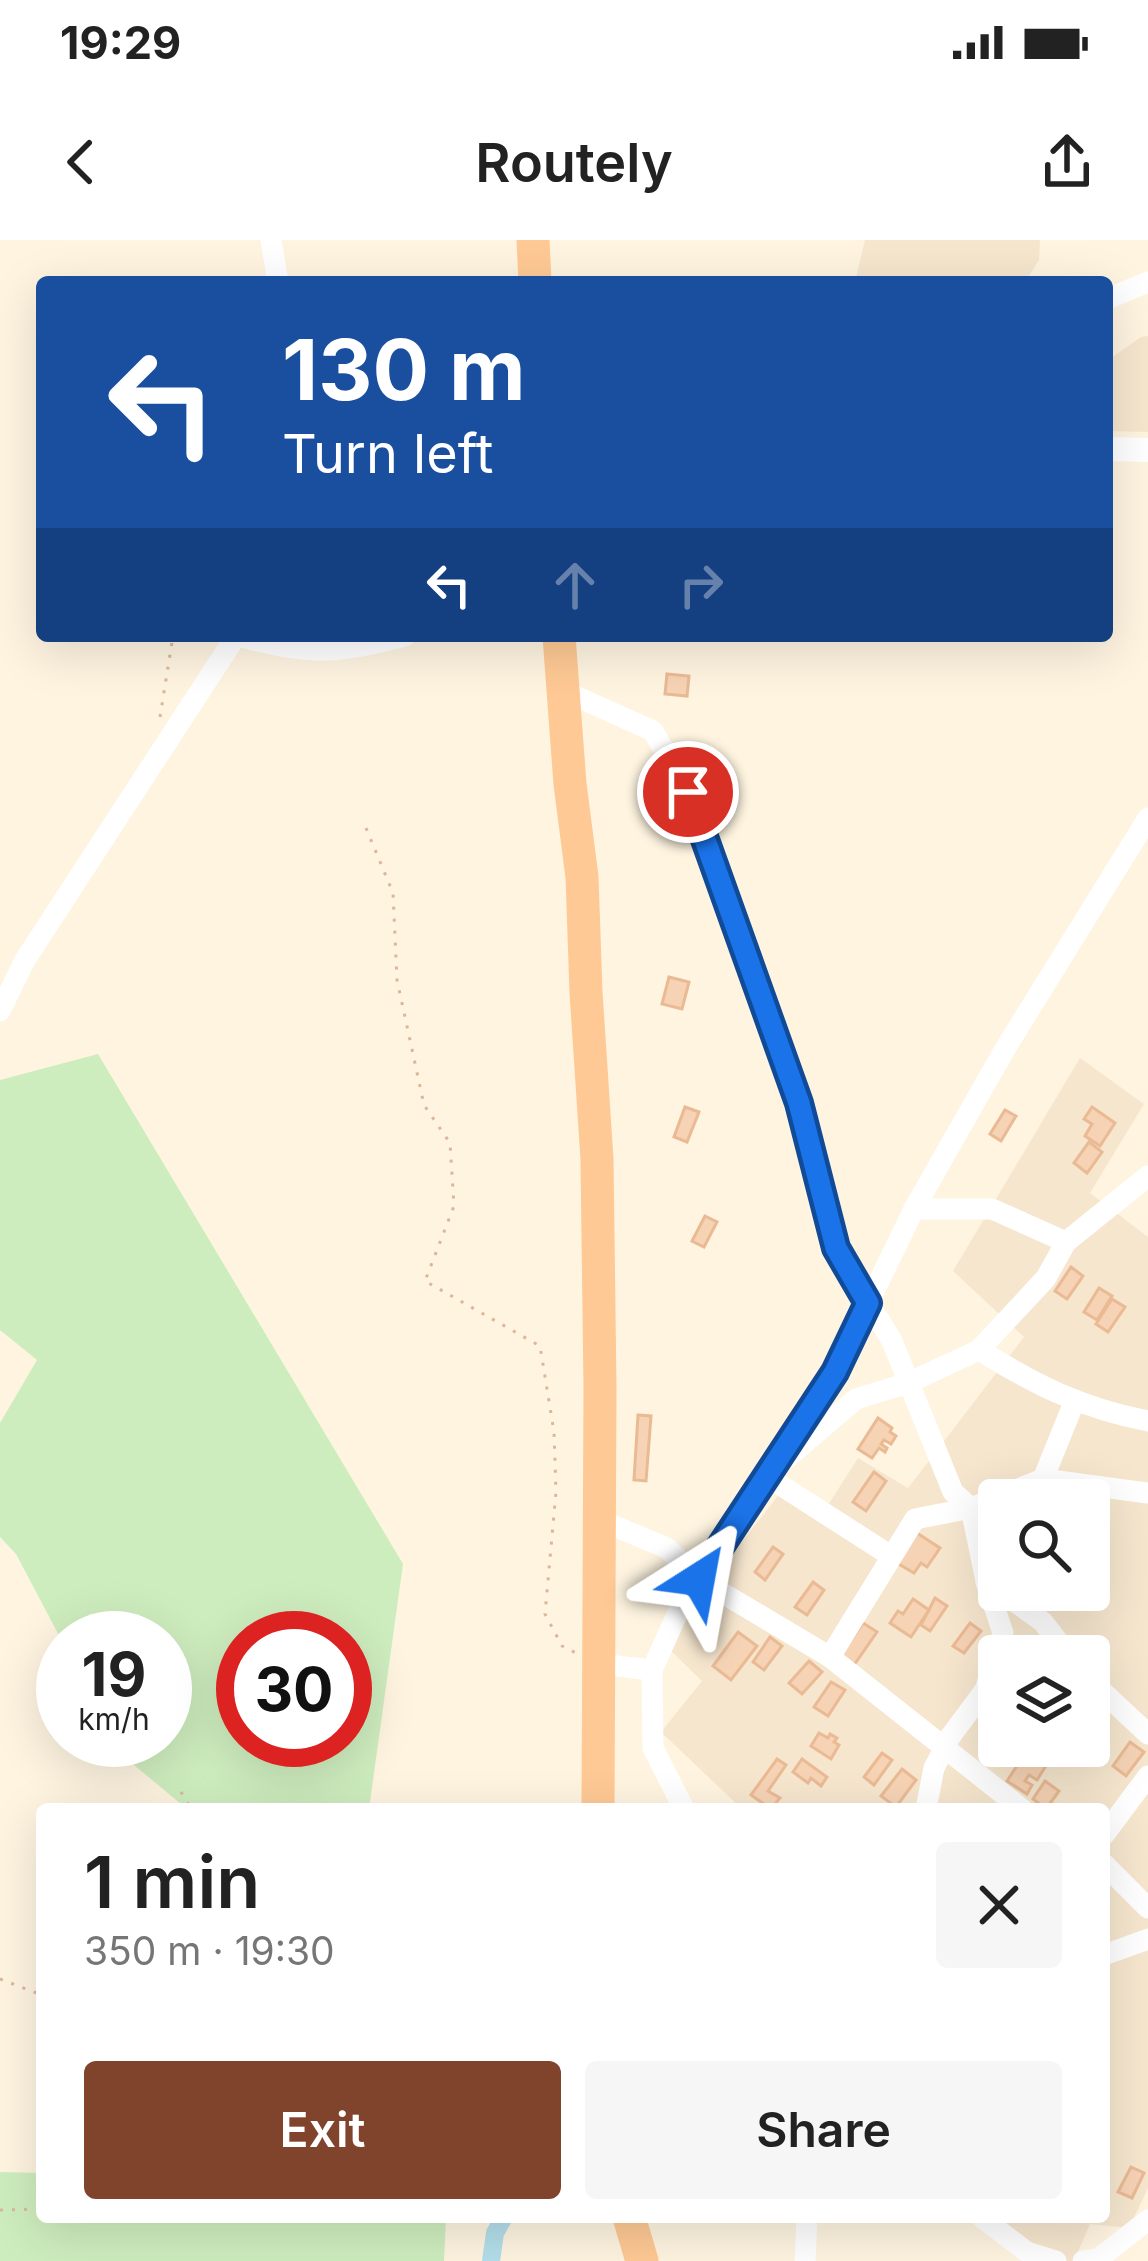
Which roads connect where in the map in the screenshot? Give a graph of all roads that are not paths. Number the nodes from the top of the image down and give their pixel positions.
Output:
1 (271, 240) edge
2 (533, 240) edge
3 (277, 276) edge
4 (536, 276) edge
5 (1148, 282) edge
6 (1113, 297) edge
7 (1113, 449) edge
8 (1148, 450) edge
9 (233, 642) edge
10 (259, 642) edge
11 (379, 642) edge
12 (559, 642) edge
13 (561, 681) junction
14 (1148, 818) edge
15 (0, 1011) edge
16 (1148, 1176) edge
17 (914, 1209) junction
18 (1066, 1242) junction
19 (868, 1303) junction
20 (979, 1350) junction
21 (908, 1383) junction
22 (1075, 1400) junction
23 (1148, 1421) edge
24 (771, 1473) junction
25 (1042, 1479) edge
26 (1110, 1488) edge
27 (1148, 1492) edge
28 (978, 1505) edge
29 (971, 1508) junction
30 (600, 1520) junction
31 (978, 1542) edge
32 (891, 1556) junction
33 (699, 1579) junction
34 (996, 1611) edge
35 (1028, 1611) edge
36 (1053, 1635) edge
37 (830, 1657) junction
38 (599, 1664) junction
39 (652, 1670) junction
40 (1110, 1699) edge
41 (1148, 1734) edge
42 (945, 1750) junction
43 (1148, 1776) edge
44 (598, 1803) edge
45 (681, 1803) edge
46 (927, 1803) edge
47 (1014, 1803) edge
48 (1110, 1827) edge
49 (1110, 1870) edge
50 (1148, 1908) edge
51 (1148, 1939) edge
52 (1110, 1953) edge
53 (1148, 2220) edge
54 (631, 2223) edge
55 (989, 2223) edge
56 (1095, 2260) edge
57 (642, 2261) edge
58 (1055, 2261) edge

1 - 3 street
2 - 4 highway
5 - 6 street
7 - 8 street
9 - 15 street
10 - 11 street
12 - 13 highway
13 - 19 street
13 - 30 highway
14 - 17 street
16 - 18 street
17 - 18 street
17 - 19 street
18 - 20 street
19 - 21 street
19 - 24 street
20 - 21 street
20 - 22 street
21 - 24 street
21 - 29 street
22 - 23 street
22 - 25 street
24 - 32 street
24 - 33 street
26 - 27 street
28 - 29 street
29 - 31 street
29 - 32 street
30 - 33 street
30 - 38 highway
32 - 37 street
33 - 37 street
33 - 39 street
34 - 42 street
35 - 36 street
37 - 42 street
38 - 39 street
38 - 44 highway
39 - 45 street
40 - 41 street
42 - 46 street
42 - 47 street
43 - 48 street
49 - 50 street
51 - 52 street
53 - 56 street
54 - 57 highway
55 - 58 street

